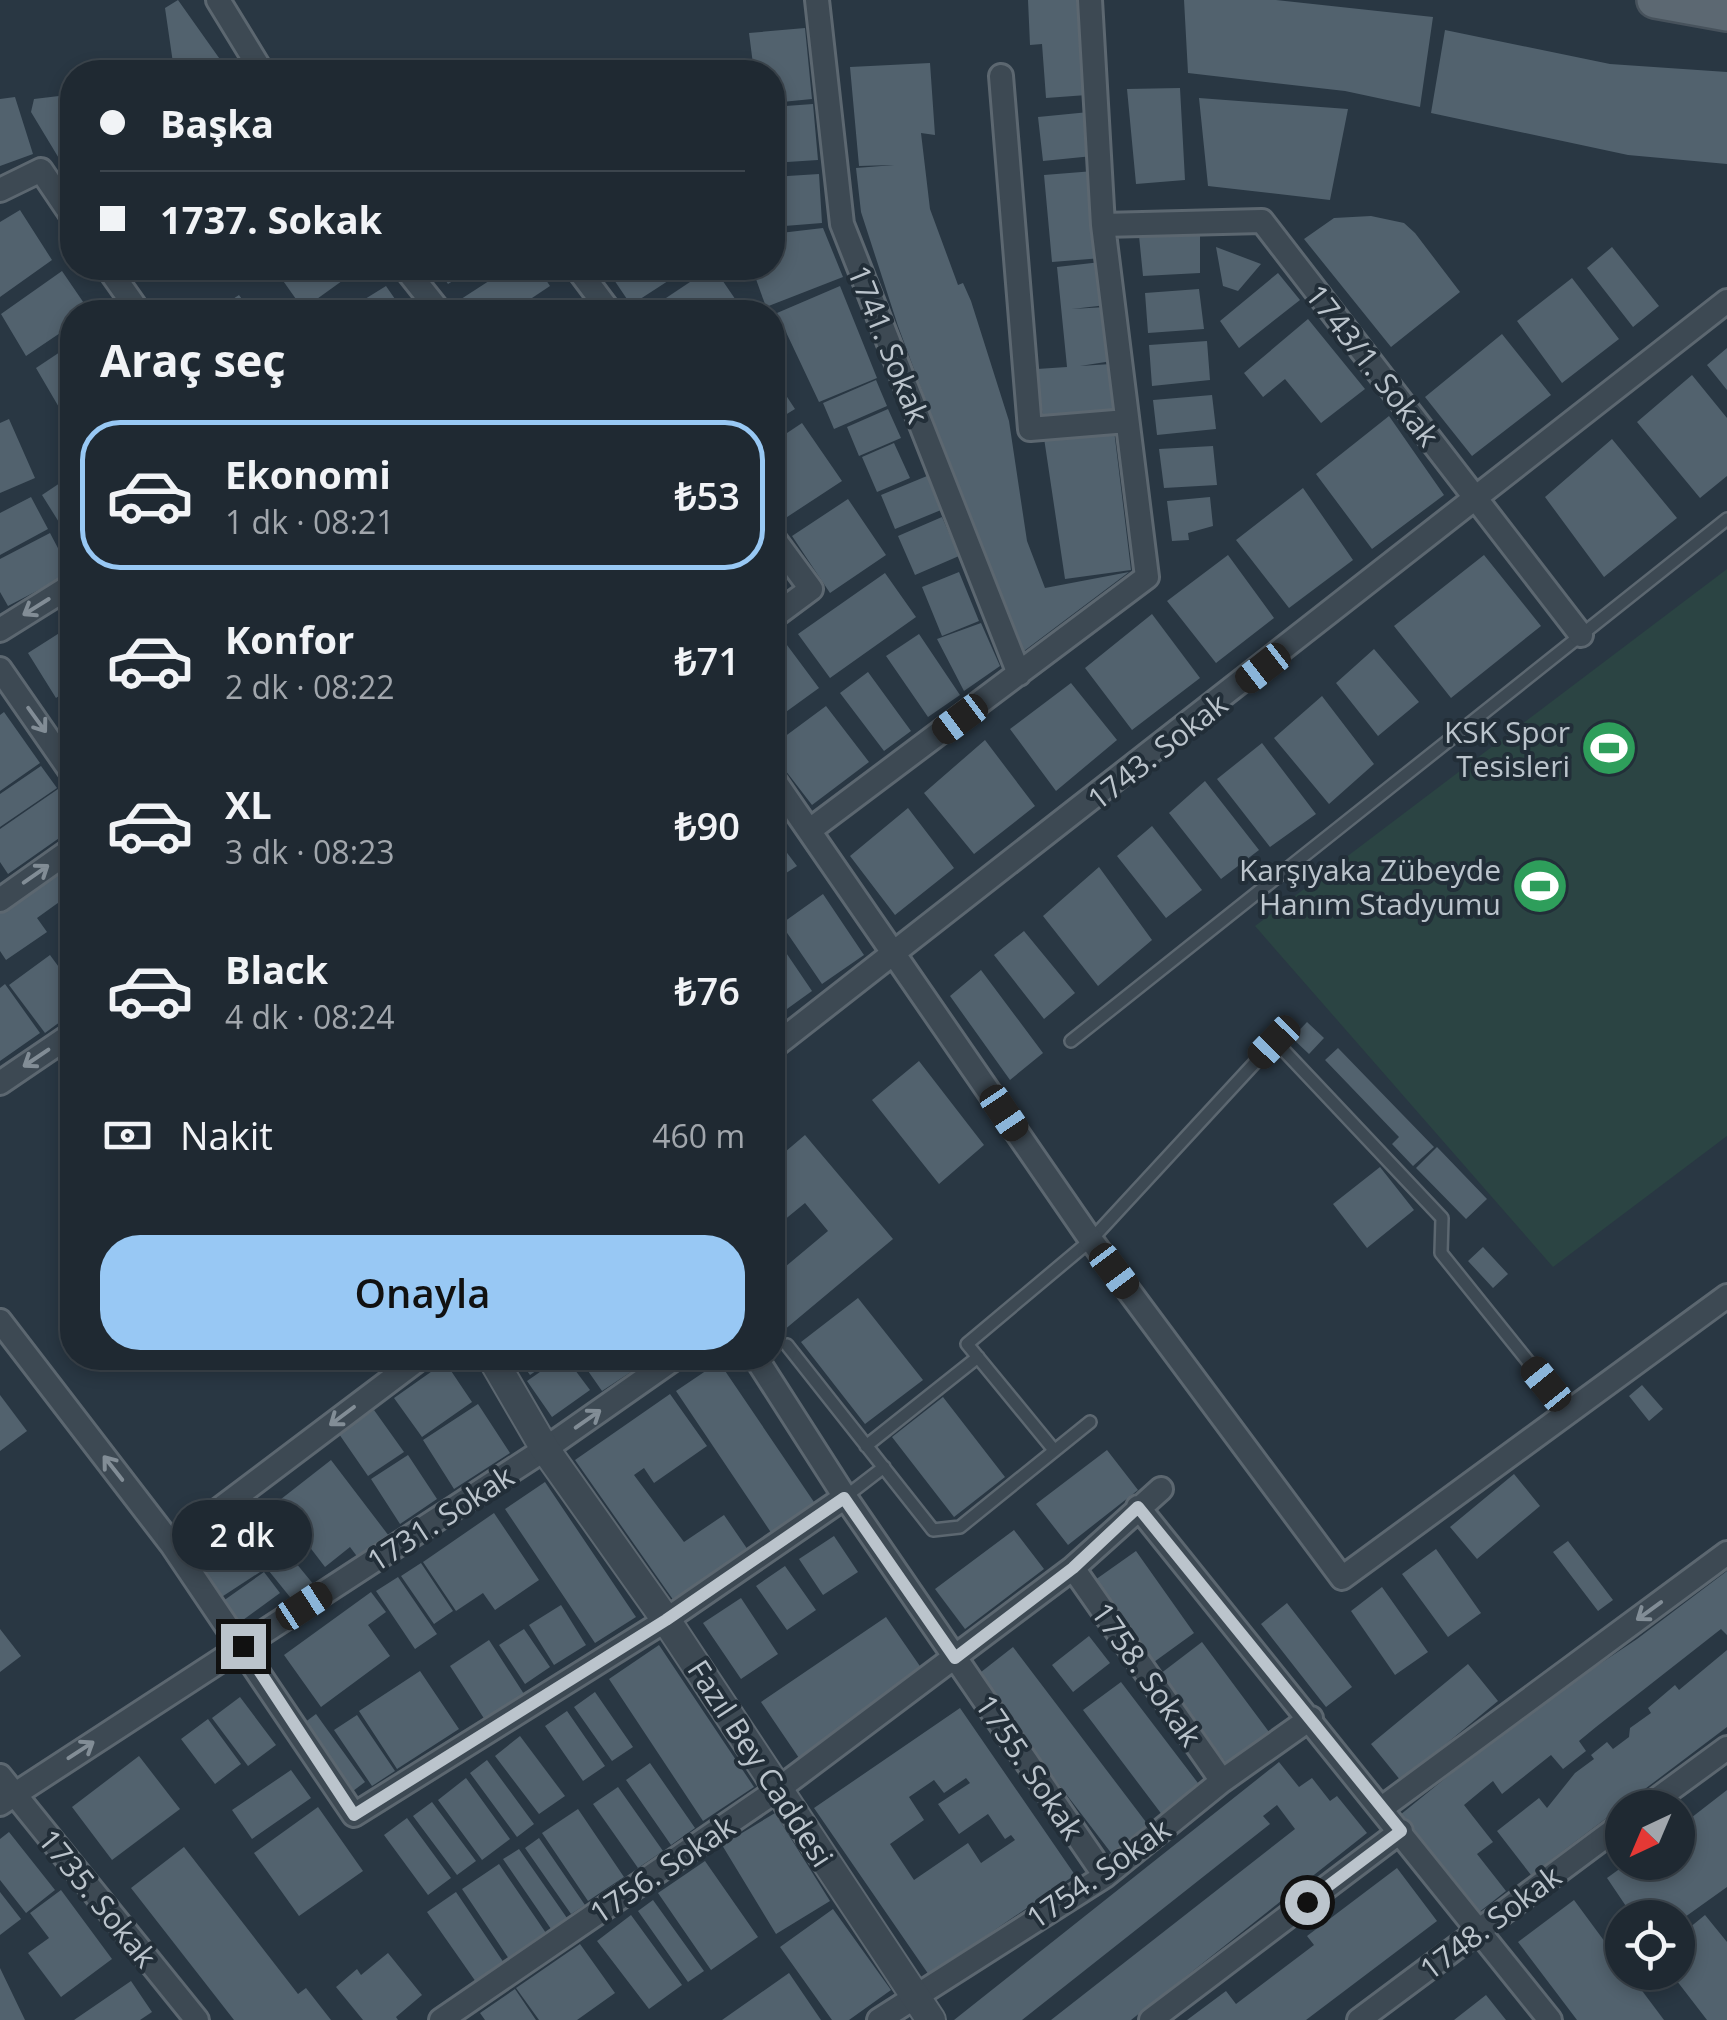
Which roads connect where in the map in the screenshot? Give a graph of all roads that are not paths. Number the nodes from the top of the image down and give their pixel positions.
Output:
1 (218, 0) edge
2 (817, 0) edge
3 (1090, 0) edge
4 (1655, 0) edge
5 (1727, 13) edge
6 (255, 60) edge
7 (1001, 76) dead end
8 (0, 190) edge
9 (60, 198) edge
10 (1103, 225) junction
11 (415, 280) edge
12 (431, 300) edge
13 (1727, 301) edge
14 (1127, 421) junction
15 (1477, 501) junction
16 (1727, 519) edge
17 (785, 554) edge
18 (60, 592) edge
19 (785, 608) edge
20 (0, 630) edge
21 (1581, 636) junction
22 (0, 669) edge
23 (1019, 674) junction
24 (60, 755) edge
25 (785, 795) edge
26 (810, 830) junction
27 (60, 858) edge
28 (0, 900) edge
29 (897, 955) junction
30 (785, 1038) edge
31 (1070, 1040) dead end
32 (60, 1042) edge
33 (0, 1083) edge
34 (1091, 1240) junction
35 (1727, 1296) edge
36 (0, 1321) edge
37 (788, 1345) dead end
38 (978, 1357) junction
39 (404, 1370) edge
40 (499, 1370) edge
41 (658, 1370) edge
42 (764, 1370) edge
43 (1568, 1411) junction
44 (1090, 1422) dead end
45 (866, 1446) junction
46 (545, 1449) junction
47 (1054, 1450) junction
48 (884, 1468) junction
49 (1161, 1488) dead end
50 (844, 1498) junction
51 (1138, 1507) junction
52 (172, 1545) junction
53 (1727, 1554) edge
54 (1073, 1568) junction
55 (666, 1620) junction
56 (243, 1646) junction
57 (955, 1658) junction
58 (1312, 1718) junction
59 (1727, 1748) edge
60 (1222, 1781) junction
61 (780, 1788) junction
62 (1670, 1790) edge
63 (5, 1791) edge
64 (1382, 1808) junction
65 (1401, 1831) junction
66 (1605, 1837) edge
67 (1105, 1876) junction
68 (1478, 1930) junction
69 (913, 1996) junction
70 (197, 2020) edge
71 (442, 2020) edge
72 (879, 2020) edge
73 (931, 2020) edge
74 (1151, 2020) edge
75 (1358, 2020) edge
76 (1550, 2020) edge

1 - 6 street
2 - 23 street, 1741. Sokak
3 - 10 street
4 - 5 main road
7 - 14 street
8 - 9 street
10 - 14 street
10 - 15 street, 1743/1. Sokak
11 - 12 street
13 - 15 street, 1743. Sokak
14 - 23 street
15 - 21 street, 1743/1. Sokak
15 - 29 street, 1743. Sokak
16 - 21 lane
17 - 19 street
18 -> 20 street
21 - 31 lane
22 -> 24 street
23 - 26 street
25 - 26 street
26 - 29 street
28 -> 27 street
29 - 30 street, 1743. Sokak
29 - 34 street
32 -> 33 street
34 - 38 lane
34 - 43 street
34 - 43 lane
35 - 43 street
52 -> 36 street
37 - 45 lane
38 - 45 lane
38 - 47 lane
39 -> 52 street
40 - 46 street, Fazıl Bey Caddesi
46 -> 41 street, 1731. Sokak
42 - 50 street, 1755. Sokak
44 - 47 lane
45 - 48 lane
46 - 55 street, Fazıl Bey Caddesi
46 - 56 street, 1731. Sokak
47 - 48 lane
48 - 50 lane
49 - 51 street, 1756. Sokak
50 - 55 street
50 - 57 street, 1755. Sokak
51 - 54 street, 1756. Sokak
51 - 58 street
52 - 56 street
53 -> 64 street
54 - 57 street, 1756. Sokak
54 - 60 street, 1758. Sokak
55 - 56 street
55 - 61 street, Fazıl Bey Caddesi
63 -> 56 street, 1731. Sokak
57 - 61 street, 1756. Sokak
57 - 67 street, 1755. Sokak
58 - 60 street, 1754. Sokak
58 - 64 street
59 - 62 street
60 - 67 street, 1754. Sokak
61 - 69 street, Fazıl Bey Caddesi
61 - 71 street, 1756. Sokak
63 - 70 street, 1735. Sokak
64 - 65 street
65 - 68 street
65 - 74 street
66 - 68 street, 1748. Sokak
67 - 69 street, 1754. Sokak
68 - 75 street, 1748. Sokak
68 - 76 street
69 - 72 street, 1754. Sokak
69 - 73 street, Fazıl Bey Caddesi

